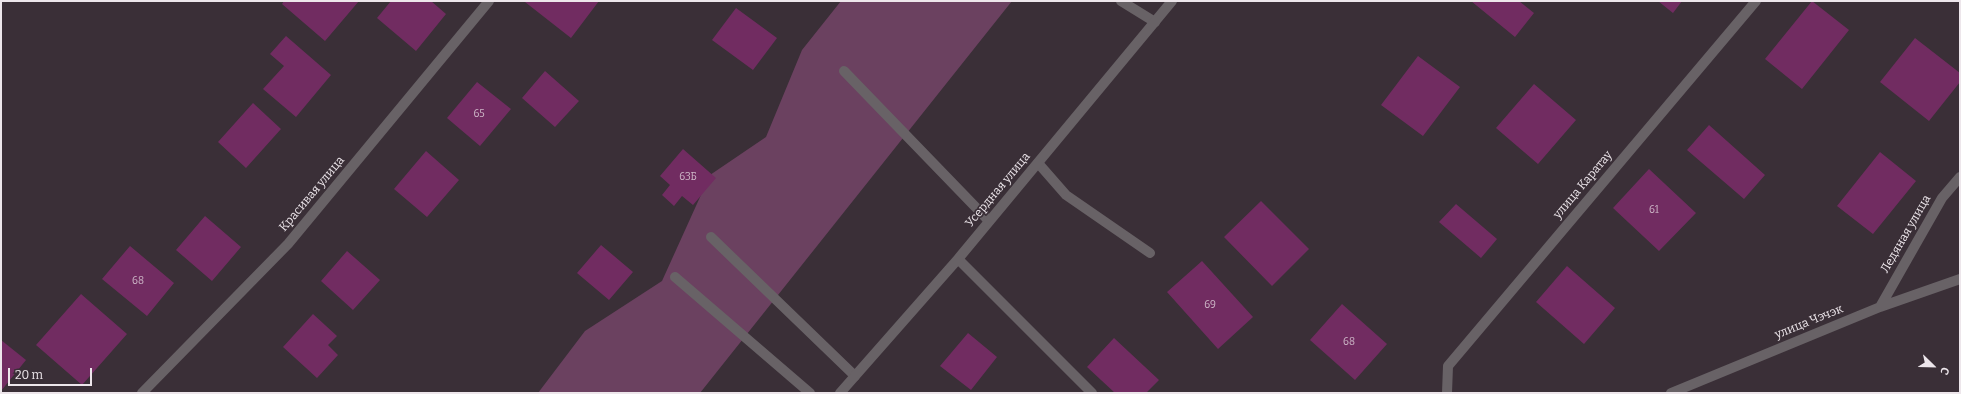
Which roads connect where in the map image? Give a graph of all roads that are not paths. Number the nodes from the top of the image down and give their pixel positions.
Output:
1 (489, 1) edge
2 (1121, 1) edge
3 (1172, 1) edge
4 (1756, 1) edge
5 (1155, 22) junction
6 (844, 71) dead end
7 (1038, 163) junction
8 (1960, 177) edge
9 (989, 221) junction
10 (711, 237) dead end
11 (1150, 253) dead end
12 (958, 259) junction
13 (675, 277) dead end
14 (1960, 280) edge
15 (1880, 307) junction
16 (855, 376) junction
17 (142, 393) edge
18 (810, 393) edge
19 (840, 393) edge
20 (1092, 393) edge
21 (1447, 393) edge
22 (1671, 393) edge

1 - 17 street, Красивая улица
2 - 5 street
3 - 5 street, Усердная улица
4 - 21 street, улица Каратау
5 - 7 street, Усердная улица
6 - 9 street
7 - 9 street, Усердная улица
7 - 11 street
8 - 15 street, Ледяная улица
9 - 12 street, Усердная улица
10 - 16 street
12 - 16 street, Усердная улица
12 - 20 street
13 - 18 street
14 - 15 street, улица Чэчэк
15 - 22 street, улица Чэчэк
16 - 19 street, Усердная улица

